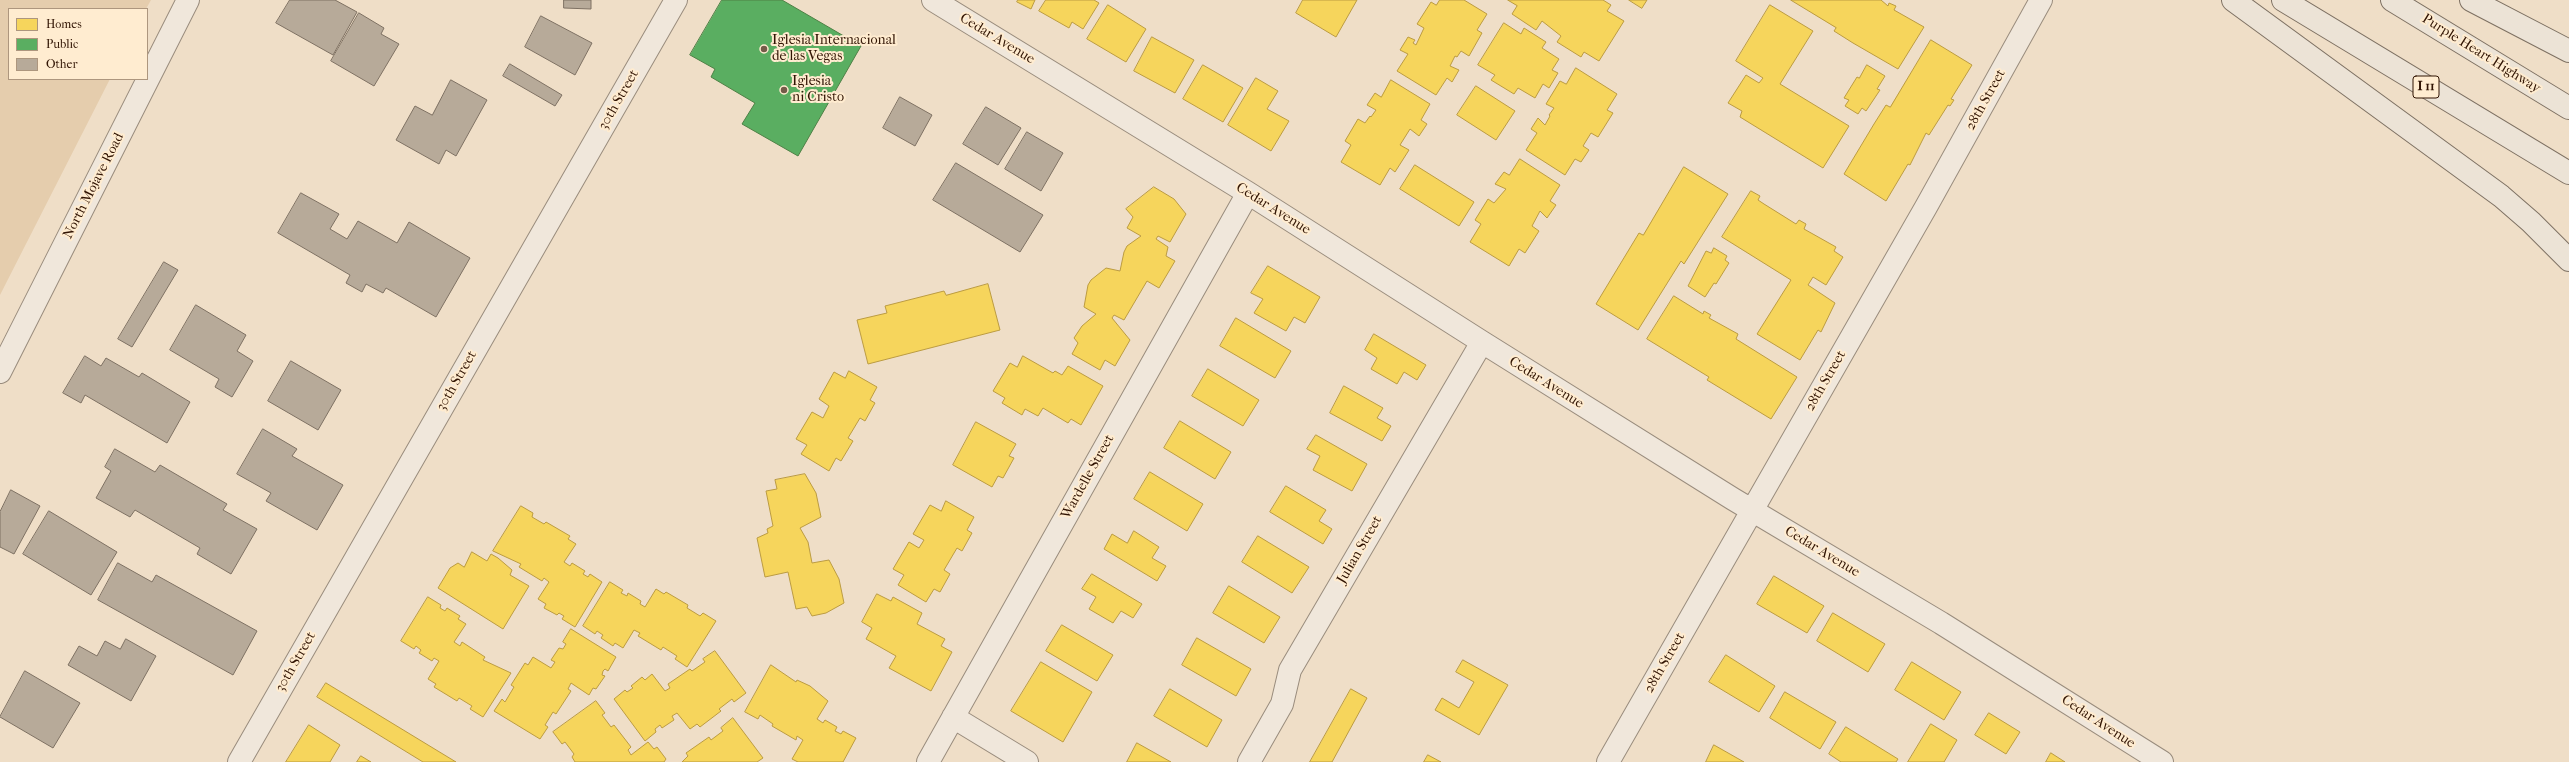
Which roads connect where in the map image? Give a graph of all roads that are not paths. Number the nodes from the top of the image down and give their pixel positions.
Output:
1 (188, 0) edge
2 (676, 0) edge
3 (933, 0) edge
4 (2041, 0) edge
5 (2233, 0) edge
6 (2283, 0) edge
7 (2392, 0) edge
8 (2471, 0) edge
9 (2569, 52) edge
10 (148, 79) edge
11 (148, 80) edge
12 (2569, 108) edge
13 (2569, 174) edge
14 (1248, 193) junction
15 (2569, 260) edge
16 (1482, 342) junction
17 (0, 372) edge
18 (1752, 511) junction
19 (953, 717) junction
20 (2138, 756) edge
21 (239, 762) edge
22 (928, 762) edge
23 (1028, 762) edge
24 (1248, 762) edge
25 (1608, 762) edge
26 (2162, 762) edge

1 - 10 street, North Mojave Road
2 - 21 street, 30th Street
3 - 14 street, Cedar Avenue
4 - 18 street, 28th Street
5 - 15 highway
6 - 13 highway, I 11
7 - 12 highway, Purple Heart Highway
8 - 9 highway
11 - 17 street, North Mojave Road
14 - 16 street, Cedar Avenue
14 - 19 street, Wardelle Street
16 - 18 street, Cedar Avenue
16 - 24 street, Julian Street
18 - 20 street, Cedar Avenue
18 - 25 street, 28th Street
19 - 22 street, Wardelle Street
19 - 23 street
20 - 26 street, Cedar Avenue

